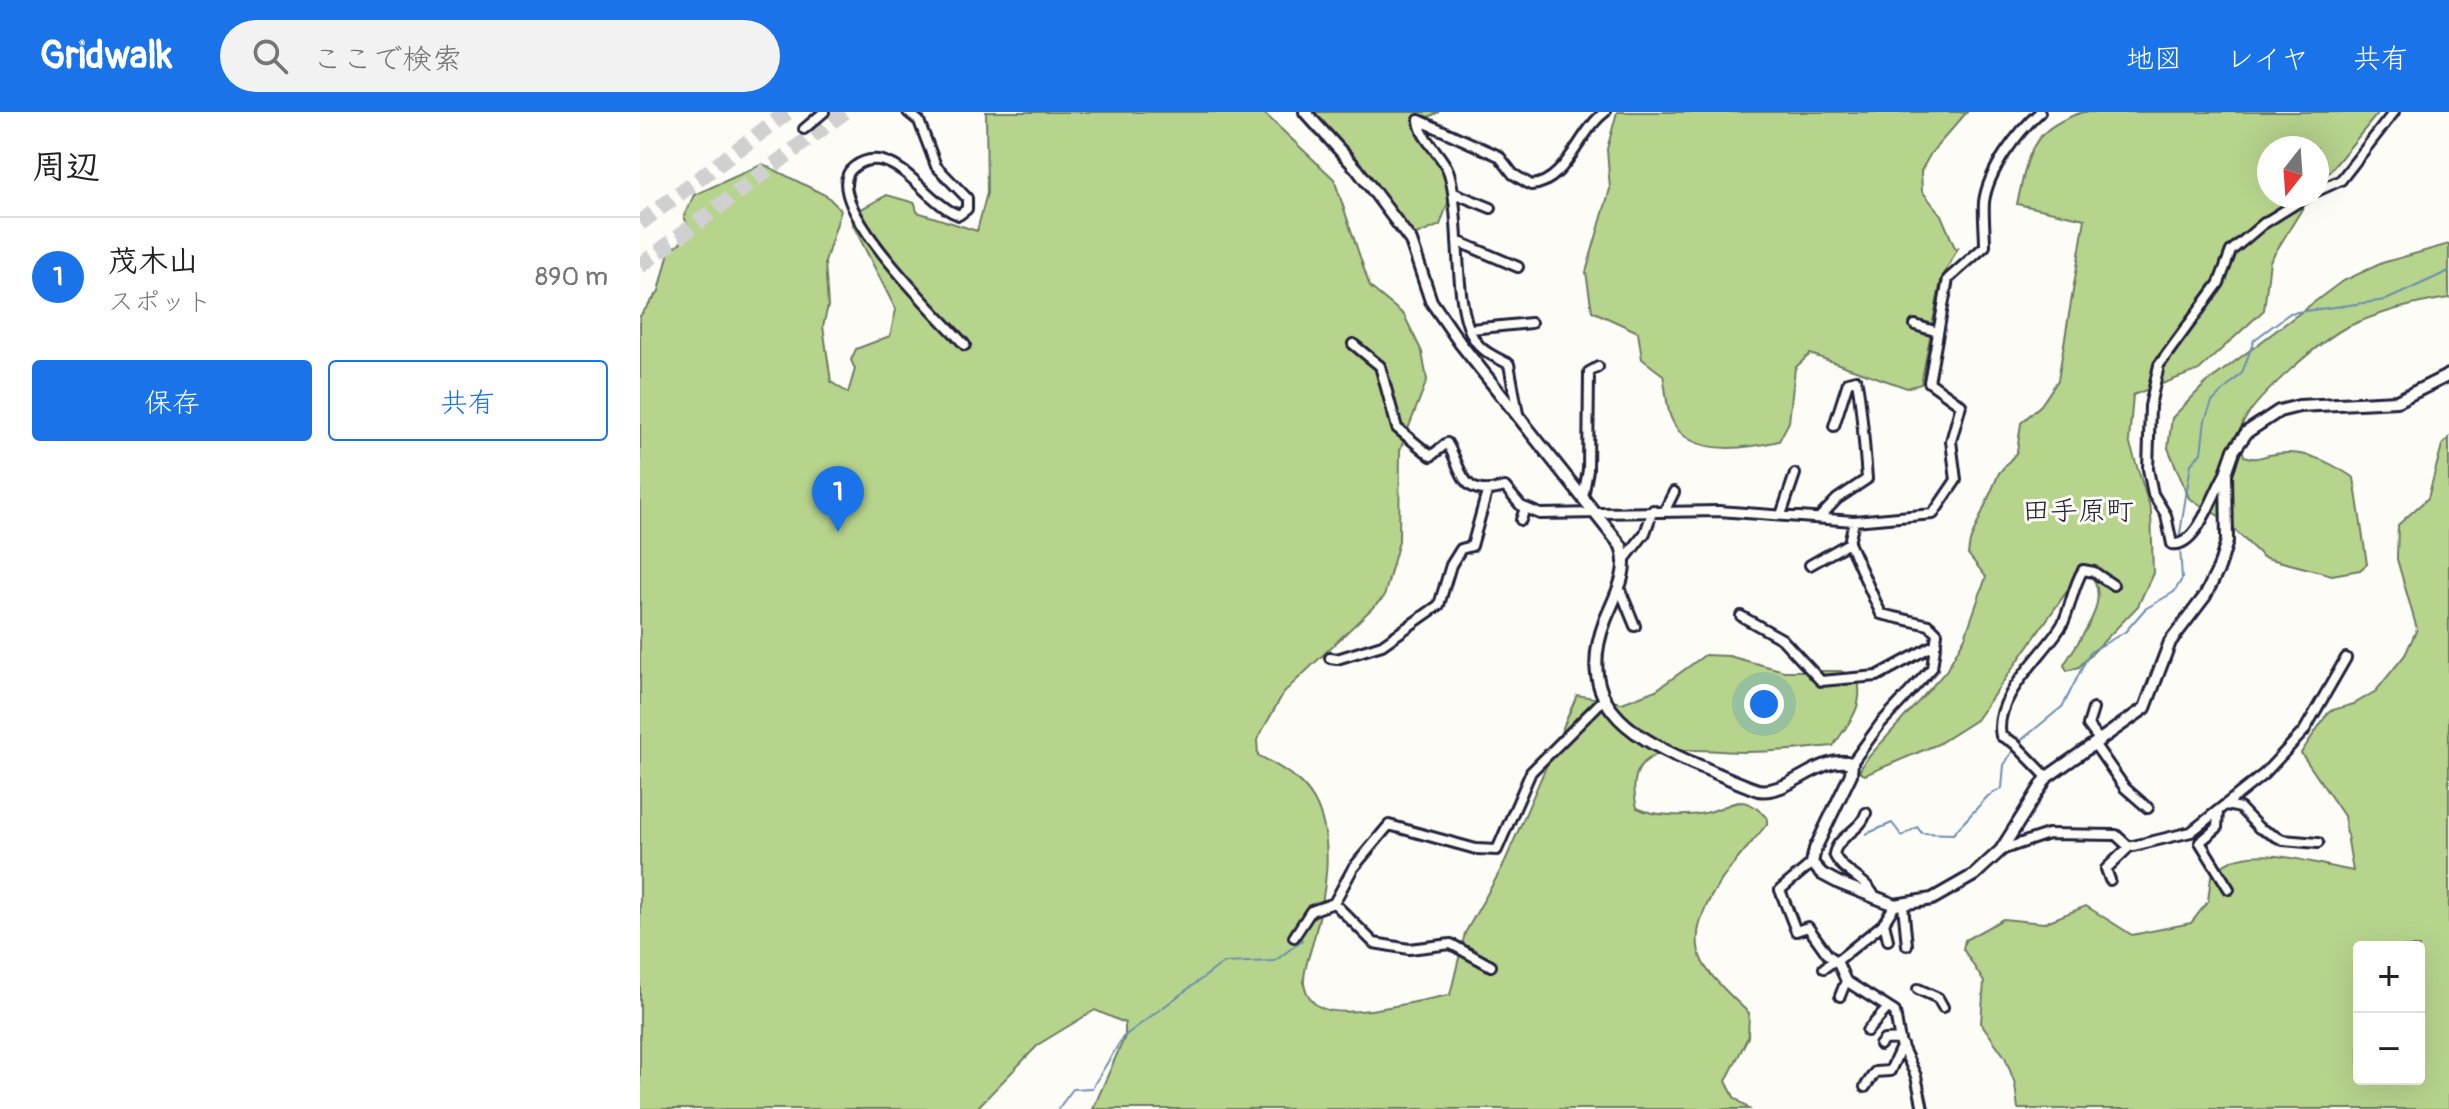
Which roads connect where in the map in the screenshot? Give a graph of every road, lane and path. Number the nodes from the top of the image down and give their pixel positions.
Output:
1 (824, 112) edge
2 (908, 112) edge
3 (1305, 112) edge
4 (1605, 112) edge
5 (2040, 112) edge
6 (2394, 112) edge
7 (804, 129) dead end
8 (2329, 186) edge
9 (1454, 193) junction
10 (1491, 208) dead end
11 (2289, 208) edge
12 (1457, 241) junction
13 (1518, 267) dead end
14 (1531, 323) dead end
15 (1915, 325) dead end
16 (1471, 329) junction
17 (1938, 332) junction
18 (1353, 344) dead end
19 (965, 345) dead end
20 (1598, 367) dead end
21 (2449, 375) edge
22 (1518, 414) junction
23 (1834, 426) dead end
24 (2226, 473) junction
25 (1795, 474) dead end
26 (1487, 492) junction
27 (1674, 492) dead end
28 (1583, 497) junction
29 (1525, 508) junction
30 (1653, 510) junction
31 (1665, 510) junction
32 (1596, 515) junction
33 (1781, 515) junction
34 (1819, 518) junction
35 (1521, 520) dead end
36 (1854, 521) junction
37 (1849, 543) junction
38 (1624, 560) junction
39 (1810, 565) dead end
40 (2113, 585) dead end
41 (1619, 587) junction
42 (1741, 616) dead end
43 (1634, 619) dead end
44 (1936, 644) junction
45 (1330, 658) dead end
46 (2346, 658) dead end
47 (1604, 699) junction
48 (2093, 709) dead end
49 (2098, 743) junction
50 (1852, 763) junction
51 (2047, 777) junction
52 (2148, 808) dead end
53 (2222, 808) junction
54 (1866, 813) dead end
55 (2318, 843) dead end
56 (2129, 847) junction
57 (2001, 850) junction
58 (1812, 863) junction
59 (2110, 880) dead end
60 (2229, 889) dead end
61 (1875, 899) junction
62 (1334, 903) junction
63 (1899, 905) junction
64 (1884, 922) junction
65 (1294, 937) dead end
66 (1888, 940) dead end
67 (1907, 945) dead end
68 (1836, 960) junction
69 (1491, 966) dead end
70 (1824, 968) dead end
71 (1846, 981) junction
72 (1918, 989) dead end
73 (1840, 996) dead end
74 (1943, 1007) dead end
75 (1886, 1010) junction
76 (1867, 1031) dead end
77 (1901, 1042) junction
78 (1880, 1045) dead end
79 (1865, 1087) dead end
80 (1923, 1109) edge

1 - 7 street
2 - 19 street
3 - 22 street
4 - 9 street
5 - 17 street
6 - 8 street
9 - 10 street
9 - 12 street
11 - 24 street
12 - 13 street
12 - 16 street
14 - 16 street
15 - 17 street
16 - 22 street
17 - 36 street
18 - 26 street
20 - 28 street
21 - 24 street
22 - 28 street
23 - 34 street
24 - 49 street
25 - 33 street
26 - 29 street
26 - 45 street
27 - 31 street
28 - 32 street
29 - 32 street
29 - 35 street
30 - 31 street
30 - 32 street
30 - 38 street
31 - 33 street
32 - 38 street
33 - 34 street
34 - 36 street
36 - 37 street
37 - 39 street
37 - 44 street
38 - 41 street
40 - 51 street
41 - 43 street
41 - 47 street
42 - 44 street
44 - 50 street
46 - 53 street
47 - 50 street
47 - 62 street
48 - 49 street
49 - 51 street
49 - 52 street
50 - 58 street
51 - 57 street
53 - 55 street
53 - 56 street
53 - 60 street
54 - 61 street
56 - 57 street
56 - 59 street
57 - 63 street
58 - 61 street
58 - 68 street
61 - 63 street
62 - 65 street
62 - 69 street
63 - 64 street
63 - 67 street
64 - 66 street
64 - 68 street
68 - 70 street
68 - 71 street
71 - 73 street
71 - 75 street
72 - 74 street
75 - 76 street
75 - 77 street
77 - 78 street
77 - 79 street
77 - 80 street

